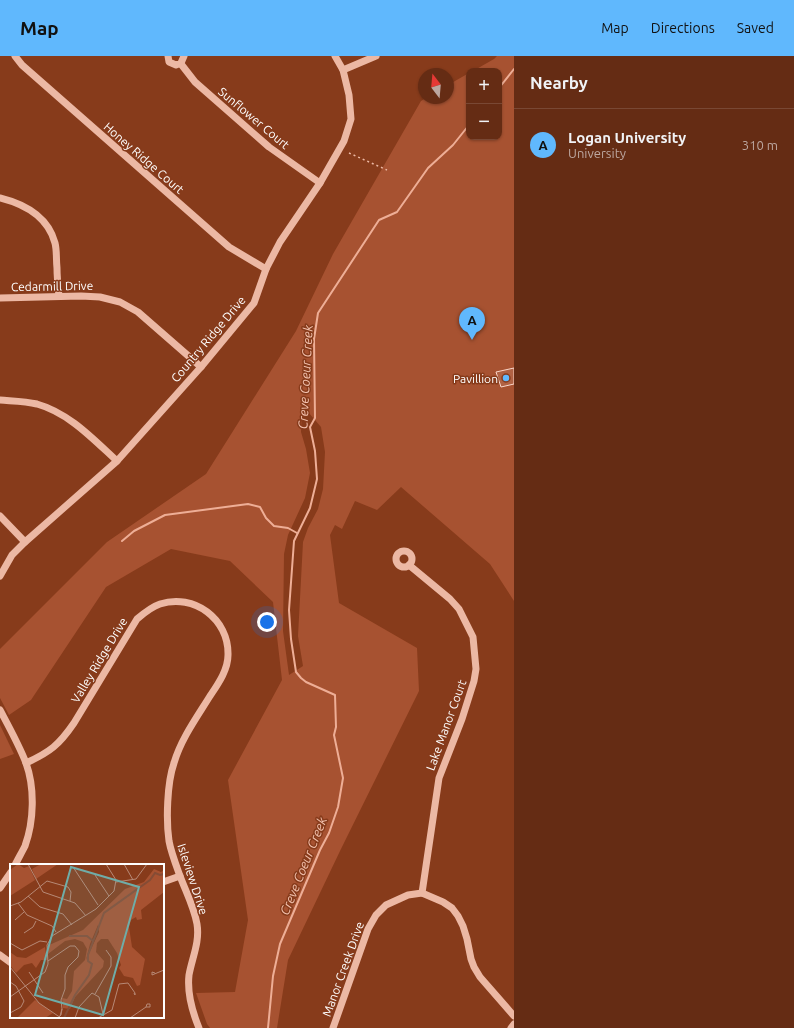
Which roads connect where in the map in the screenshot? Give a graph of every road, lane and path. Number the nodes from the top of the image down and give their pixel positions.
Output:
1 (15, 56) edge
2 (168, 56) edge
3 (184, 56) edge
4 (335, 56) edge
5 (376, 56) edge
6 (181, 64) junction
7 (343, 70) junction
8 (348, 153) dead end
9 (387, 170) dead end
10 (320, 183) junction
11 (0, 198) edge
12 (266, 269) junction
13 (58, 296) junction
14 (0, 298) edge
15 (201, 367) junction
16 (0, 400) edge
17 (117, 461) junction
18 (0, 516) edge
19 (25, 542) junction
20 (409, 565) dead end
21 (0, 576) edge
22 (206, 610) joint
23 (0, 710) edge
24 (26, 763) junction
25 (16, 864) edge
26 (10, 873) edge
27 (180, 876) junction
28 (164, 882) edge
29 (0, 888) edge
30 (422, 893) junction
31 (0, 955) edge
32 (10, 962) edge
33 (514, 1016) edge
34 (514, 1024) edge
35 (199, 1028) edge
36 (333, 1028) edge
37 (511, 1028) edge

1 - 12 street, Honey Ridge Court
2 - 6 street, Sunflower Court
3 - 6 street
4 - 7 street, Country Ridge Drive
5 - 7 street
6 - 10 street, Sunflower Court
7 - 10 street, Country Ridge Drive
8 - 9 path
10 - 12 street, Country Ridge Drive
11 - 13 street
12 - 15 street, Country Ridge Drive
13 - 14 street, Cedarmill Drive
13 - 15 street, Cedarmill Drive
15 - 17 street, Country Ridge Drive
16 - 17 street
17 - 19 street, Country Ridge Drive
18 - 19 street
19 - 21 street, Country Ridge Drive
20 - 30 street, Lake Manor Court
22 - 24 street, Valley Ridge Drive
22 - 27 street, Isleview Drive
23 - 24 street
24 - 25 street
26 - 29 street
27 - 28 street
27 - 35 street, Isleview Drive
30 - 33 street
30 - 36 street, Manor Creek Drive
31 - 32 street
34 - 37 street

